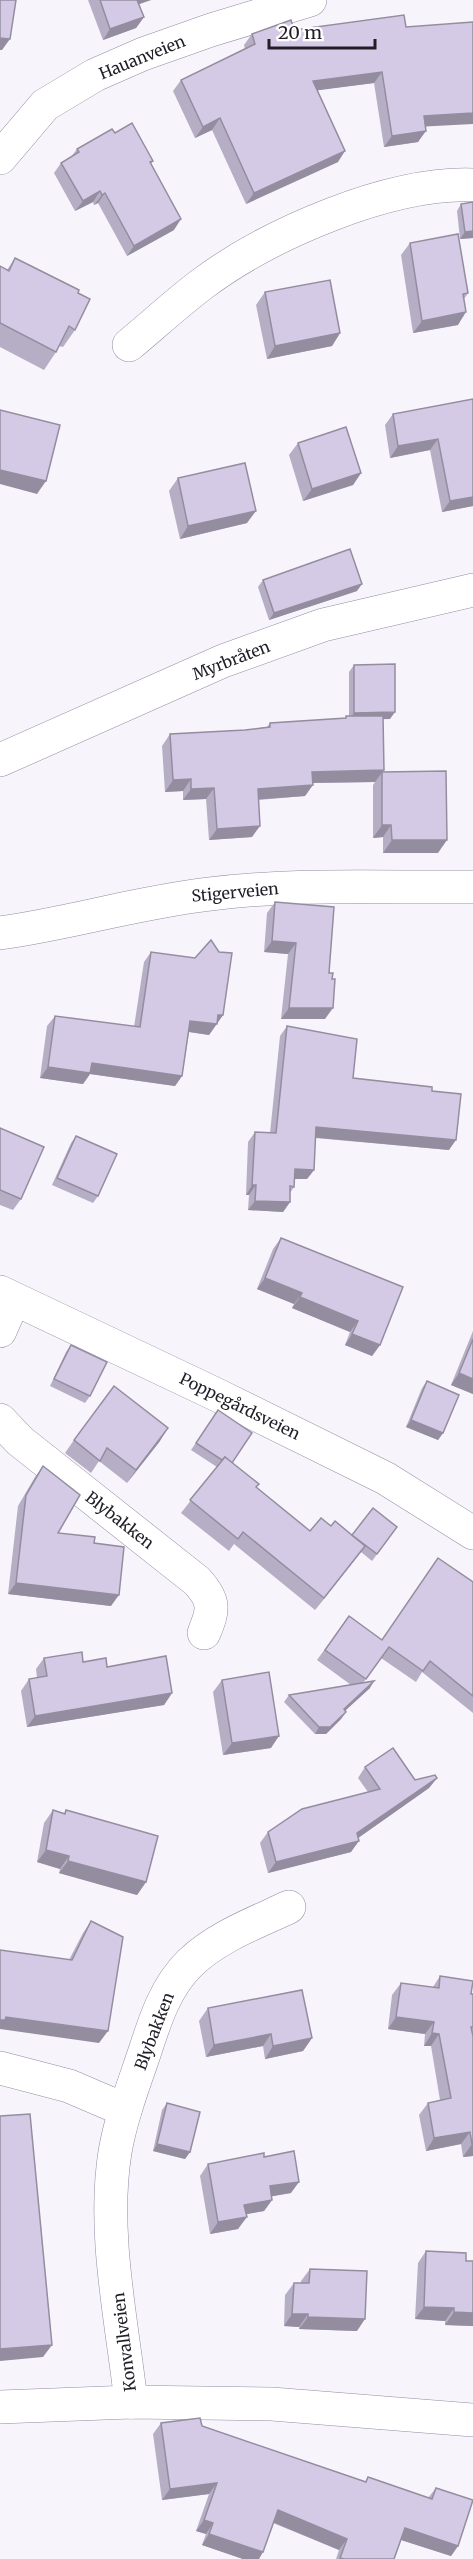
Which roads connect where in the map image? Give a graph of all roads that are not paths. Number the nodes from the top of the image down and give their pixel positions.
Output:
1 (310, 0) edge
2 (0, 158) edge
3 (473, 185) edge
4 (129, 345) dead end
5 (473, 590) edge
6 (0, 760) edge
7 (473, 887) edge
8 (0, 933) edge
9 (7, 1296) edge
10 (0, 1331) edge
11 (0, 1420) edge
12 (473, 1533) edge
13 (204, 1633) dead end
14 (289, 1907) dead end
15 (0, 2068) edge
16 (125, 2110) junction
17 (131, 2402) junction
18 (0, 2407) edge
19 (473, 2420) edge

1 - 2 street, Hauanveien
3 - 4 street
5 - 6 street, Myrbråten
7 - 8 street, Stigerveien
9 - 10 street
9 - 12 street, Poppegårdsveien
11 - 13 street, Blybakken
14 - 16 street, Blybakken
15 - 16 street
16 - 17 street, Konvallveien
17 - 18 street
17 - 19 street, Konvallveien

